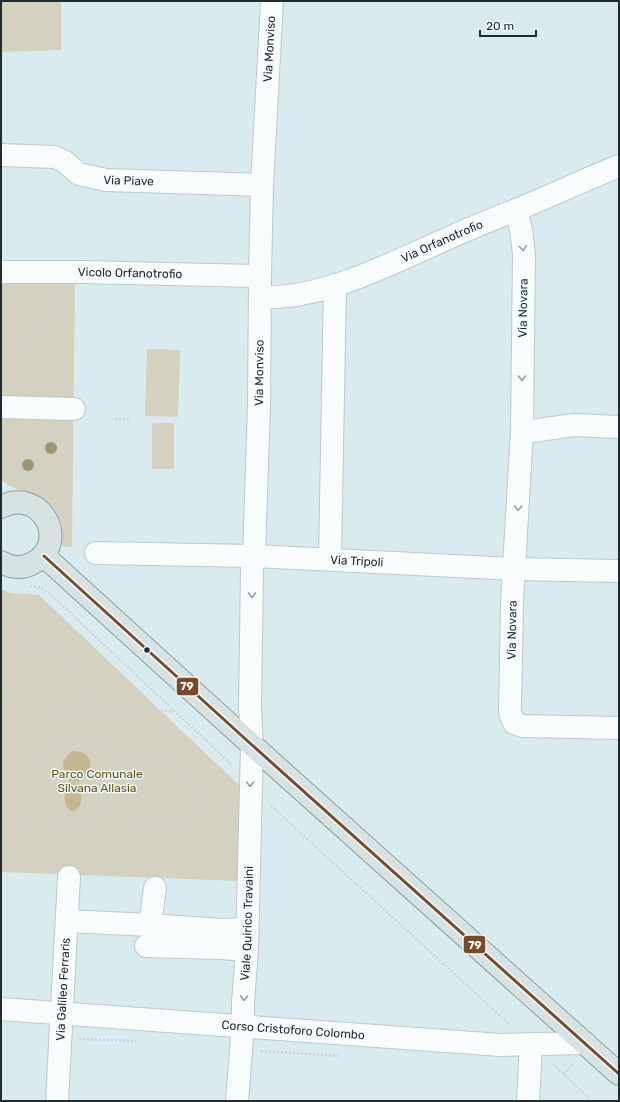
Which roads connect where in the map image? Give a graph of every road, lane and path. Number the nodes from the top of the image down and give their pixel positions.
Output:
1 (272, 1) edge
2 (1, 154) edge
3 (619, 166) edge
4 (262, 185) junction
5 (516, 210) junction
6 (1, 272) edge
7 (74, 272) junction
8 (335, 285) junction
9 (260, 286) junction
10 (1, 361) edge
11 (1, 407) edge
12 (66, 412) junction
13 (115, 419) dead end
14 (130, 419) dead end
15 (619, 427) edge
16 (527, 431) junction
17 (619, 442) edge
18 (1, 467) edge
19 (1, 507) edge
20 (66, 515) dead end
21 (96, 553) dead end
22 (44, 556) junction
23 (254, 556) junction
24 (330, 559) junction
25 (1, 562) edge
26 (514, 569) junction
27 (619, 571) edge
28 (50, 594) dead end
29 (1, 619) edge
30 (45, 641) junction
31 (1, 666) edge
32 (1, 674) edge
33 (1, 702) edge
34 (9, 702) junction
35 (97, 707) junction
36 (174, 711) junction
37 (619, 728) edge
38 (1, 740) edge
39 (252, 745) junction
40 (114, 751) junction
41 (38, 759) junction
42 (250, 786) junction
43 (103, 790) junction
44 (100, 807) junction
45 (1, 820) edge
46 (70, 877) dead end
47 (155, 888) dead end
48 (67, 921) junction
49 (150, 925) junction
50 (248, 929) junction
51 (146, 946) dead end
52 (247, 950) junction
53 (1, 1009) edge
54 (62, 1012) junction
55 (243, 1026) junction
56 (60, 1038) junction
57 (140, 1041) dead end
58 (585, 1043) junction
59 (531, 1044) junction
60 (344, 1056) dead end
61 (240, 1060) junction
62 (619, 1074) edge
63 (57, 1101) edge
64 (237, 1101) edge
65 (528, 1101) edge
66 (592, 1101) edge

1 - 4 street, Via Monviso
2 - 4 street, Via Piave
3 - 5 street, Via Orfanotrofio
4 - 9 street, Via Monviso
5 - 8 street, Via Orfanotrofio
5 -> 16 street, Via Novara
6 - 7 street, Vicolo Orfanotrofio
7 - 9 street, Vicolo Orfanotrofio
7 - 10 path
8 - 9 street, Via Orfanotrofio
8 - 24 street
9 - 23 street, Via Monviso
11 - 12 street
12 - 18 path
12 - 20 path
13 - 14 path
15 - 16 street
16 - 17 street
16 -> 26 street, Via Novara
19 - 22 main road
21 - 23 street, Via Tripoli
22 - 25 main road
22 - 39 main road
23 - 24 street, Via Tripoli
23 -> 39 street, Via Monviso
24 - 26 street, Via Tripoli
26 - 27 street, Via Tripoli
26 - 37 street, Via Novara
28 - 36 path
29 - 30 path
30 - 31 path
30 - 35 path
32 - 34 path
33 - 34 path
34 - 35 path
35 - 36 path
36 - 42 path
38 - 41 path
39 -> 42 street, Viale Quirico Travaini
39 - 58 main road
40 - 41 path
40 - 43 path
40 - 44 path
41 - 43 path
42 - 50 street, Viale Quirico Travaini
42 - 59 path
43 - 44 path
44 - 45 path
46 - 48 street, Via Galileo Ferraris
47 - 49 street
48 - 49 street
48 - 54 street, Via Galileo Ferraris
49 - 50 street
50 - 52 street, Viale Quirico Travaini
51 - 52 street
52 -> 55 street, Viale Quirico Travaini
53 - 54 street, Corso Cristoforo Colombo
54 - 55 street, Corso Cristoforo Colombo
54 - 56 street, Via Galileo Ferraris
55 - 59 street, Corso Cristoforo Colombo
55 - 61 street, Viale Quirico Travaini
56 - 57 path
56 - 63 street, Via Galileo Ferraris
58 - 59 street, Corso Cristoforo Colombo
58 - 62 main road
59 - 65 street
59 - 66 path
60 - 61 path
61 - 64 street, Viale Quirico Travaini

